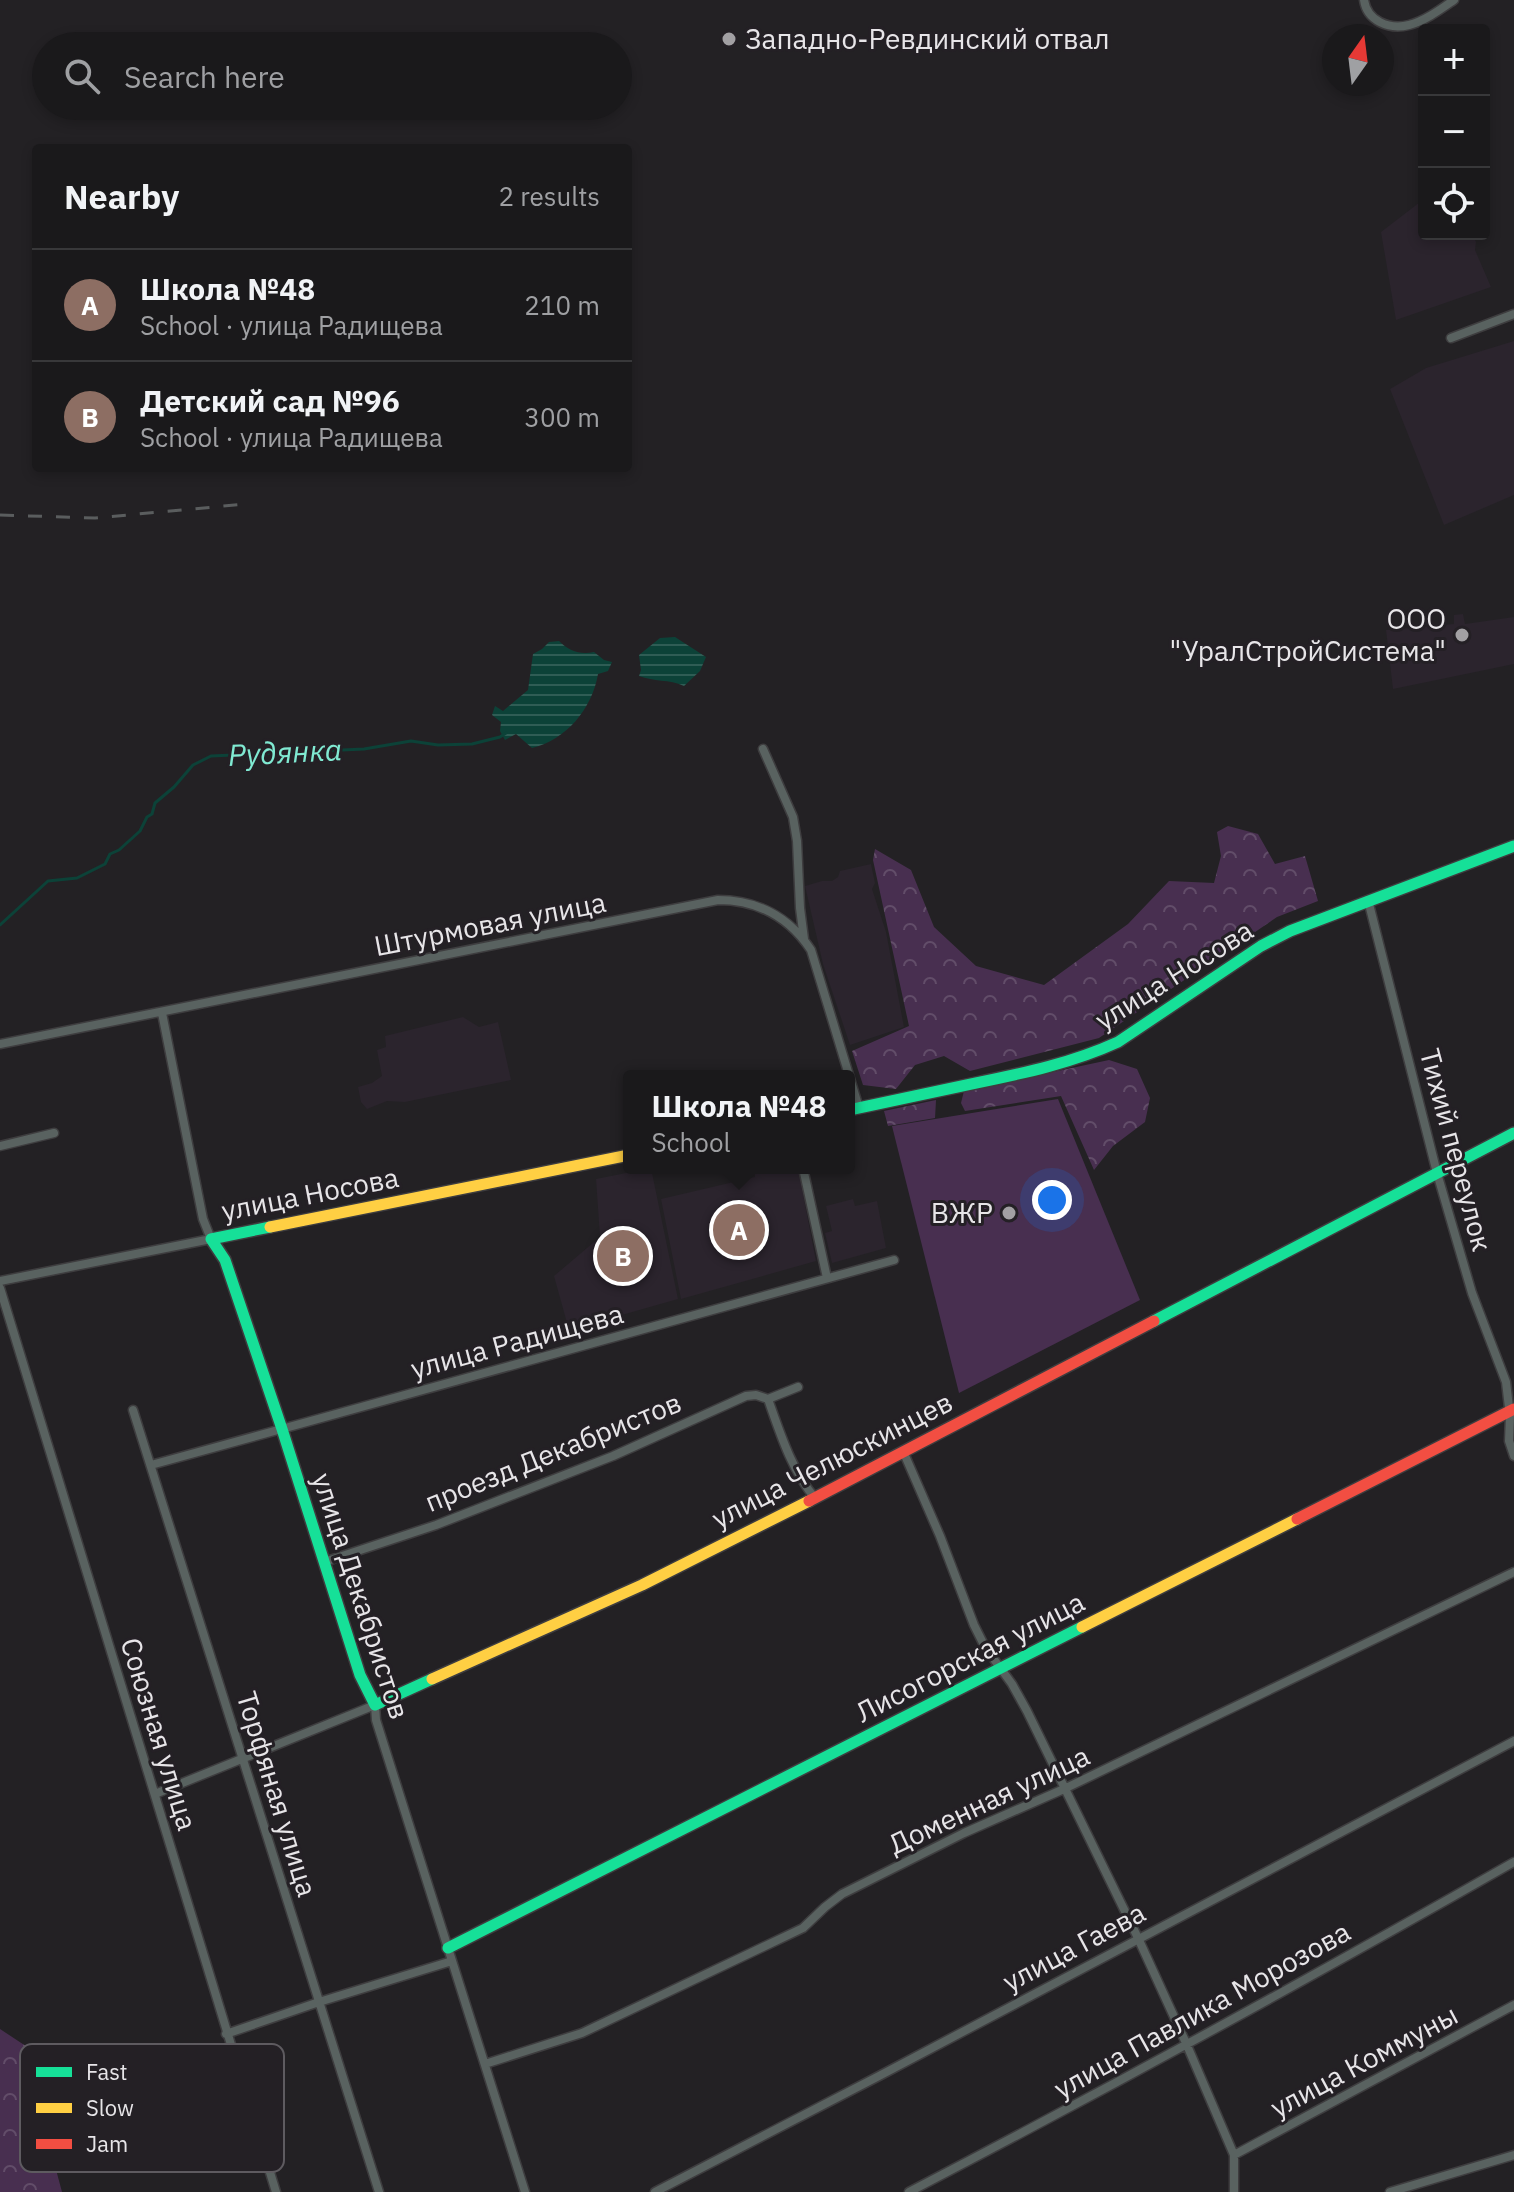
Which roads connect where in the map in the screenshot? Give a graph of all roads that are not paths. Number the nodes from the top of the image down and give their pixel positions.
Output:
1 (1364, 0) edge
2 (1454, 0) edge
3 (1514, 314) edge
4 (1451, 338) dead end
5 (763, 749) dead end
6 (1514, 846) edge
7 (1368, 900) junction
8 (804, 939) junction
9 (162, 1013) junction
10 (0, 1044) edge
11 (843, 1070) edge
12 (855, 1109) edge
13 (54, 1133) dead end
14 (1514, 1133) edge
15 (0, 1146) edge
16 (623, 1156) edge
17 (1437, 1173) junction
18 (804, 1174) edge
19 (211, 1239) junction
20 (894, 1260) dead end
21 (827, 1278) junction
22 (0, 1281) edge
23 (0, 1288) edge
24 (798, 1387) dead end
25 (768, 1399) junction
26 (133, 1410) dead end
27 (1512, 1410) edge
28 (282, 1429) junction
29 (903, 1451) junction
30 (1514, 1456) edge
31 (151, 1465) junction
32 (815, 1498) junction
33 (324, 1562) junction
34 (1514, 1572) edge
35 (1000, 1669) junction
36 (375, 1705) junction
37 (1514, 1741) edge
38 (243, 1758) junction
39 (1064, 1789) junction
40 (155, 1794) junction
41 (1514, 1862) edge
42 (1138, 1938) junction
43 (448, 1948) junction
44 (452, 1961) junction
45 (319, 2002) junction
46 (1514, 2005) edge
47 (226, 2034) junction
48 (1186, 2043) junction
49 (229, 2044) edge
50 (485, 2064) junction
51 (1234, 2155) junction
52 (1514, 2155) edge
53 (270, 2172) edge
54 (276, 2192) edge
55 (379, 2192) edge
56 (525, 2192) edge
57 (655, 2192) edge
58 (909, 2192) edge
59 (1234, 2192) edge
60 (1390, 2192) edge

1 - 2 street
3 - 4 street
5 - 8 street
6 - 7 street, улица Носова
7 - 12 street, улица Носова
7 - 17 street, Тихий переулок
8 - 9 street, Штурмовая улица
8 - 11 street, Штурмовая улица
9 - 10 street, Штурмовая улица
9 - 19 street, улица Декабристов
13 - 15 street
14 - 17 street, улица Челюскинцев
16 - 19 street, улица Носова
17 - 27 street, Тихий переулок
17 - 29 street, улица Челюскинцев
18 - 21 street
19 - 22 street, улица Носова
19 - 28 street, улица Декабристов
20 - 21 street, улица Радищева
21 - 28 street, улица Радищева
23 - 40 street, Союзная улица
24 - 25 street, проезд Декабристов
25 - 32 street
25 - 33 street, проезд Декабристов
26 - 31 street, Торфяная улица
27 - 30 street, Тихий переулок
27 - 35 street, Лисогорская улица
28 - 31 street, улица Радищева
28 - 33 street, улица Декабристов
29 - 32 street, улица Челюскинцев
29 - 35 street
31 - 38 street, Торфяная улица
32 - 36 street, улица Челюскинцев
33 - 36 street, улица Декабристов
34 - 39 street, Доменная улица
35 - 39 street
35 - 43 street, Лисогорская улица
36 - 38 street, улица Челюскинцев
36 - 43 street, улица Декабристов
37 - 42 street, улица Гаева
38 - 40 street, улица Челюскинцев
38 - 45 street, Торфяная улица
39 - 42 street
39 - 50 street, Доменная улица
40 - 47 street, Союзная улица
41 - 48 street, улица Павлика Морозова
42 - 48 street
42 - 57 street, улица Гаева
43 - 44 street, улица Декабристов
44 - 45 street
44 - 50 street, улица Декабристов
45 - 47 street
45 - 55 street, Торфяная улица
46 - 51 street, улица Коммуны
47 - 49 street, Союзная улица
48 - 51 street
48 - 58 street, улица Павлика Морозова
50 - 56 street, улица Декабристов
51 - 59 street
52 - 60 street
53 - 54 street, Союзная улица

